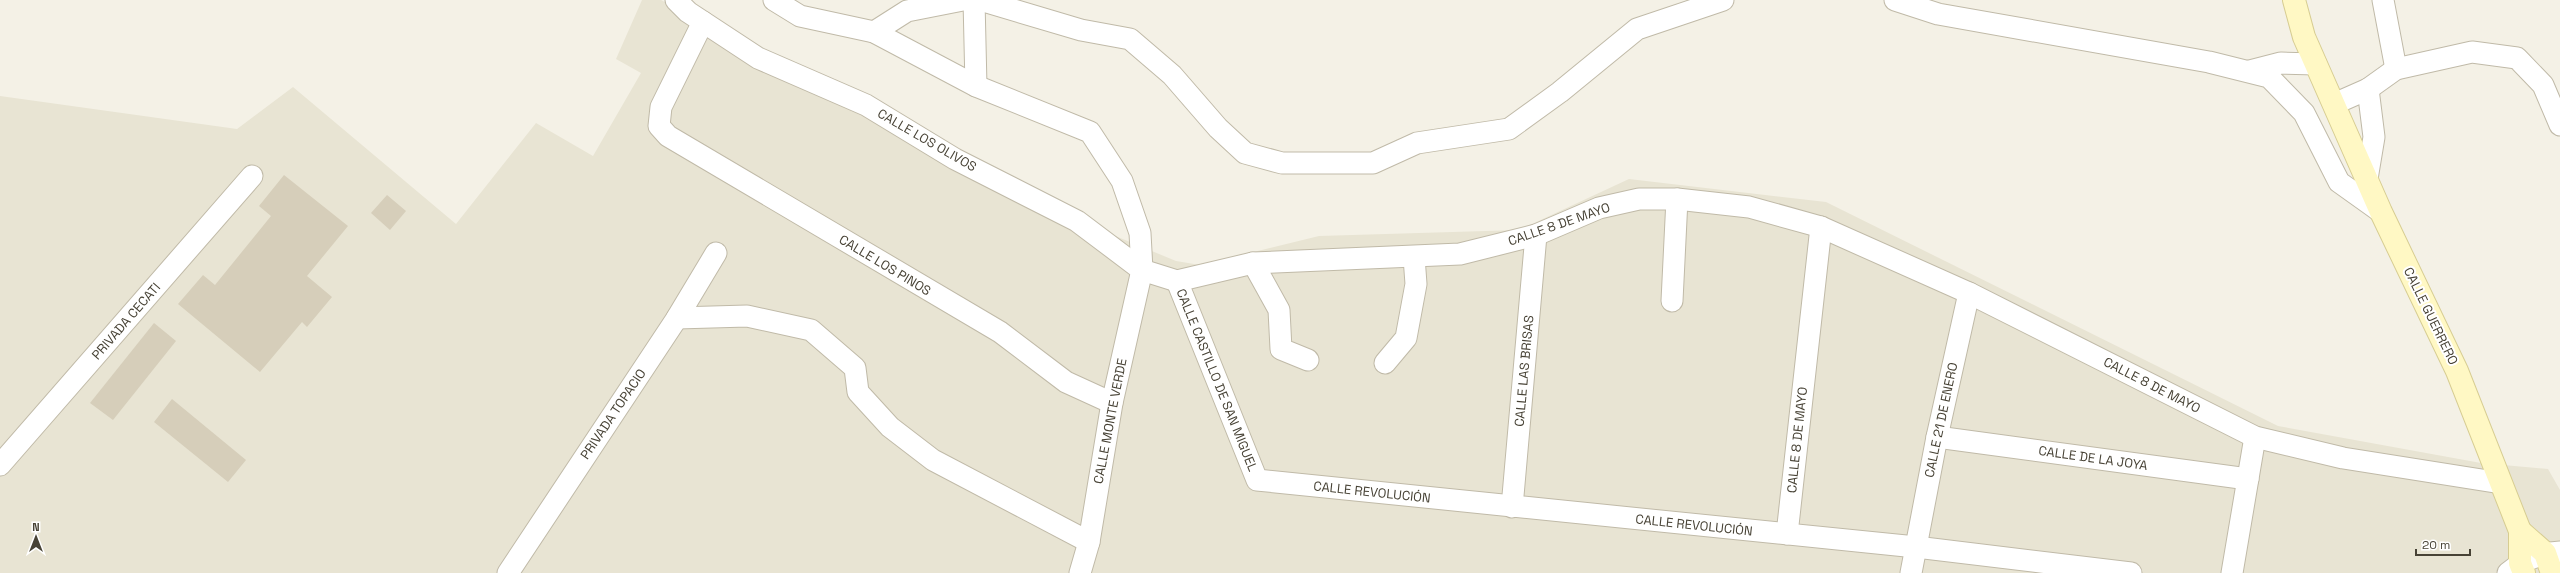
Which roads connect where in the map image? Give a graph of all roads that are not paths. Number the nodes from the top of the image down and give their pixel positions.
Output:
1 (676, 0) edge
2 (774, 0) edge
3 (963, 0) edge
4 (974, 0) edge
5 (980, 0) edge
6 (1723, 0) edge
7 (1895, 0) edge
8 (2294, 0) edge
9 (2383, 0) edge
10 (703, 22) junction
11 (874, 32) junction
12 (2316, 64) junction
13 (2396, 69) junction
14 (2250, 72) junction
15 (976, 86) junction
16 (2368, 89) junction
17 (2334, 104) junction
18 (2560, 125) edge
19 (252, 176) dead end
20 (2367, 179) junction
21 (1677, 199) junction
22 (2382, 212) junction
23 (1821, 228) junction
24 (1536, 235) junction
25 (716, 253) dead end
26 (1414, 257) junction
27 (1253, 263) junction
28 (1142, 270) junction
29 (1177, 281) junction
30 (1969, 293) junction
31 (1672, 301) dead end
32 (677, 318) junction
33 (1308, 360) dead end
34 (1384, 363) dead end
35 (1112, 403) junction
36 (1937, 437) junction
37 (2255, 437) junction
38 (0, 465) edge
39 (2498, 475) junction
40 (2248, 478) junction
41 (1258, 480) joint
42 (1512, 507) junction
43 (2520, 531) junction
44 (1787, 534) junction
45 (1089, 542) junction
46 (1916, 547) junction
47 (2552, 559) edge
48 (2064, 569) edge
49 (2518, 570) edge
50 (508, 573) edge
51 (1080, 573) edge
52 (1911, 573) edge
53 (2131, 573) edge
54 (2232, 573) edge

1 - 10 street, CALLE LOS OLIVOS
2 - 11 street, CALLE MONTE VERDE
3 - 11 street
4 - 15 street
5 - 6 street
7 - 14 street
8 - 12 street, CALLE GUERRERO
9 - 13 street
10 - 28 street, CALLE LOS OLIVOS
10 - 35 street, CALLE LOS PINOS
11 - 15 street, CALLE MONTE VERDE
12 - 14 street
12 - 17 street, CALLE GUERRERO
13 - 16 street
13 - 18 street
14 - 22 street
15 - 28 street, CALLE MONTE VERDE
16 - 17 street
16 - 20 street
17 - 20 street, CALLE GUERRERO
19 - 38 street, PRIVADA CECATI
20 - 22 street, CALLE GUERRERO
21 - 23 street, CALLE 8 DE MAYO
21 - 24 street, CALLE 8 DE MAYO
21 - 31 street
22 - 39 street, CALLE GUERRERO
23 - 30 street, CALLE 8 DE MAYO
23 - 44 street, CALLE 8 DE MAYO
24 - 26 street, CALLE 8 DE MAYO
24 - 42 street, CALLE LAS BRISAS
25 - 32 street, PRIVADA TOPACIO
26 - 27 street, CALLE 8 DE MAYO
26 - 34 street
27 - 29 street, CALLE 8 DE MAYO
27 - 33 street
28 - 29 street, CALLE LOS OLIVOS
28 - 35 street, CALLE MONTE VERDE
29 - 41 street, CALLE CASTILLO DE SAN MIGUEL
30 - 36 street, CALLE 21 DE ENERO
30 - 37 street, CALLE 8 DE MAYO
32 - 45 street
32 - 50 street, PRIVADA TOPACIO
35 - 45 street, CALLE MONTE VERDE
36 - 40 street, CALLE DE LA JOYA
36 - 46 street, CALLE 21 DE ENERO
37 - 39 street, CALLE 8 DE MAYO
37 - 40 street
39 - 43 street, CALLE GUERRERO
40 - 54 street
41 - 42 street, CALLE REVOLUCIÓN
42 - 44 street, CALLE REVOLUCIÓN
43 - 47 street, CALLE GUERRERO
43 - 49 street, CALLE GUERRERO
44 - 46 street, CALLE REVOLUCIÓN
45 - 51 street, CALLE MONTE VERDE
46 - 48 street, CALLE REVOLUCIÓN
46 - 52 street, CALLE 21 DE ENERO
47 - 49 street
48 - 53 street, CALLE REVOLUCIÓN

